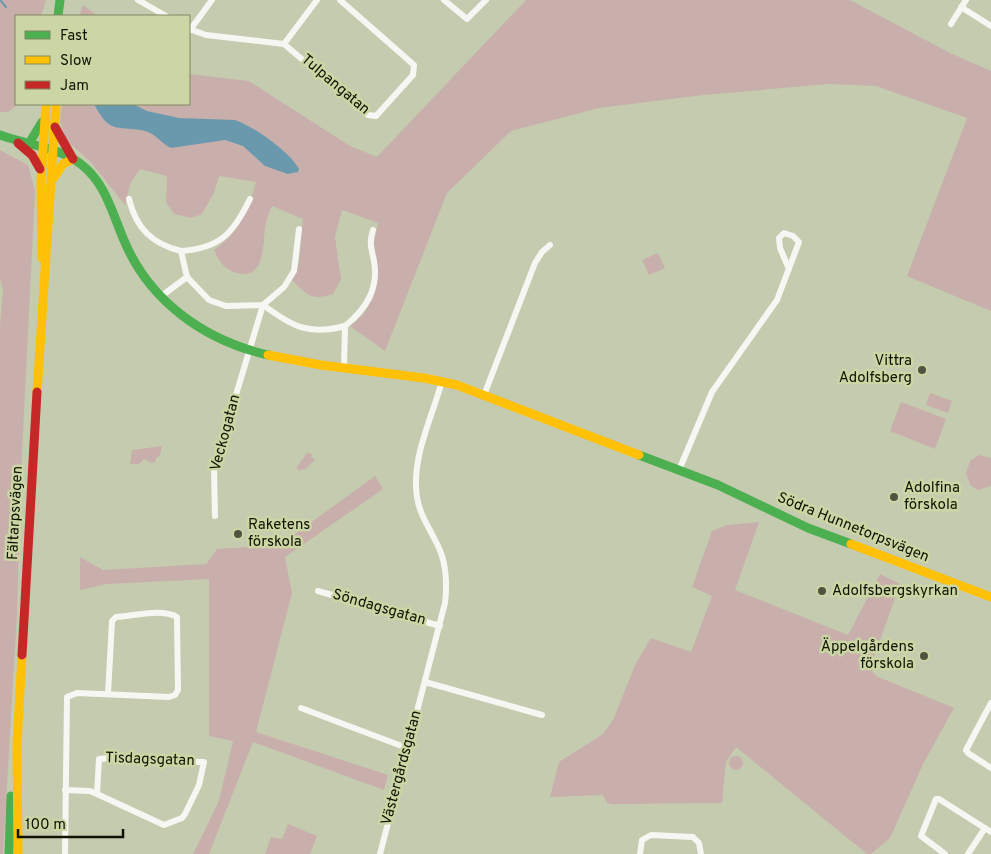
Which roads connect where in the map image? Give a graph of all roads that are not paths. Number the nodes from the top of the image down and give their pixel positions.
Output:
1 (60, 0) edge
2 (138, 0) edge
3 (212, 0) edge
4 (317, 0) edge
5 (340, 0) edge
6 (444, 0) edge
7 (486, 0) edge
8 (966, 0) edge
9 (962, 7) junction
10 (58, 15) edge
11 (164, 15) edge
12 (951, 24) dead end
13 (991, 26) edge
14 (190, 28) edge
15 (190, 29) edge
16 (284, 44) junction
17 (46, 105) edge
18 (56, 105) edge
19 (44, 120) junction
20 (55, 126) junction
21 (0, 135) edge
22 (16, 142) junction
23 (28, 145) junction
24 (42, 149) junction
25 (53, 151) junction
26 (74, 159) junction
27 (41, 170) junction
28 (51, 181) junction
29 (129, 199) dead end
30 (250, 199) dead end
31 (299, 229) dead end
32 (373, 230) dead end
33 (550, 245) dead end
34 (181, 251) junction
35 (789, 269) junction
36 (187, 277) junction
37 (43, 284) junction
38 (160, 297) junction
39 (263, 305) junction
40 (344, 326) junction
41 (250, 351) junction
42 (344, 367) junction
43 (442, 381) junction
44 (484, 395) junction
45 (679, 470) junction
46 (215, 516) dead end
47 (318, 591) dead end
48 (991, 597) edge
49 (440, 626) junction
50 (425, 682) junction
51 (108, 694) junction
52 (991, 703) edge
53 (301, 708) dead end
54 (542, 715) dead end
55 (18, 744) junction
56 (407, 748) junction
57 (991, 768) edge
58 (64, 790) junction
59 (97, 794) junction
60 (985, 828) junction
61 (991, 832) edge
62 (9, 854) edge
63 (18, 854) edge
64 (64, 854) edge
65 (380, 854) edge
66 (640, 854) edge
67 (701, 854) edge
68 (945, 854) edge
69 (968, 854) edge

1 - 10 main road
2 - 11 street
3 - 14 street
4 - 16 street
5 - 16 street, Tulpangatan
6 - 7 street
8 - 9 street
9 - 12 street
9 - 13 street
15 - 16 street
17 - 19 main road, Fältarpsvägen
18 - 20 main road, Fältarpsvägen
19 - 23 main road
19 - 24 main road, Fältarpsvägen
20 - 25 main road, Fältarpsvägen
20 - 26 main road
21 - 22 main road, Södra Hunnetorpsvägen
22 - 23 main road, Södra Hunnetorpsvägen
22 - 27 main road
23 - 24 main road, Södra Hunnetorpsvägen
24 - 25 main road, Södra Hunnetorpsvägen
24 - 27 main road, Fältarpsvägen
25 - 26 main road, Södra Hunnetorpsvägen
25 - 28 main road, Fältarpsvägen
26 - 28 main road
26 - 38 main road, Södra Hunnetorpsvägen
27 - 37 main road, Fältarpsvägen
28 - 37 main road, Fältarpsvägen
29 - 34 street
30 - 34 street
31 - 39 street
32 - 40 street
33 - 44 street
34 - 36 street
35 - 35 street
35 - 45 street
36 - 38 street
36 - 39 street
37 - 55 main road, Fältarpsvägen
38 - 41 main road, Södra Hunnetorpsvägen
39 - 40 street
39 - 41 street
40 - 42 street
41 - 42 main road, Södra Hunnetorpsvägen
41 - 46 street, Veckogatan
42 - 43 main road, Södra Hunnetorpsvägen
43 - 44 main road, Södra Hunnetorpsvägen
43 - 49 street, Västergårdsgatan
44 - 45 main road, Södra Hunnetorpsvägen
45 - 48 main road, Södra Hunnetorpsvägen
47 - 49 street, Söndagsgatan
49 - 50 street, Västergårdsgatan
50 - 54 street
50 - 56 street, Västergårdsgatan
51 - 51 street
51 - 58 street
52 - 57 street
53 - 56 street
55 - 62 main road, Fältarpsvägen
55 - 63 main road, Fältarpsvägen
56 - 65 street, Västergårdsgatan
58 - 59 street, Tisdagsgatan
58 - 64 street
59 - 59 street, Tisdagsgatan
60 - 61 street
60 - 68 street
60 - 69 street
66 - 67 street

